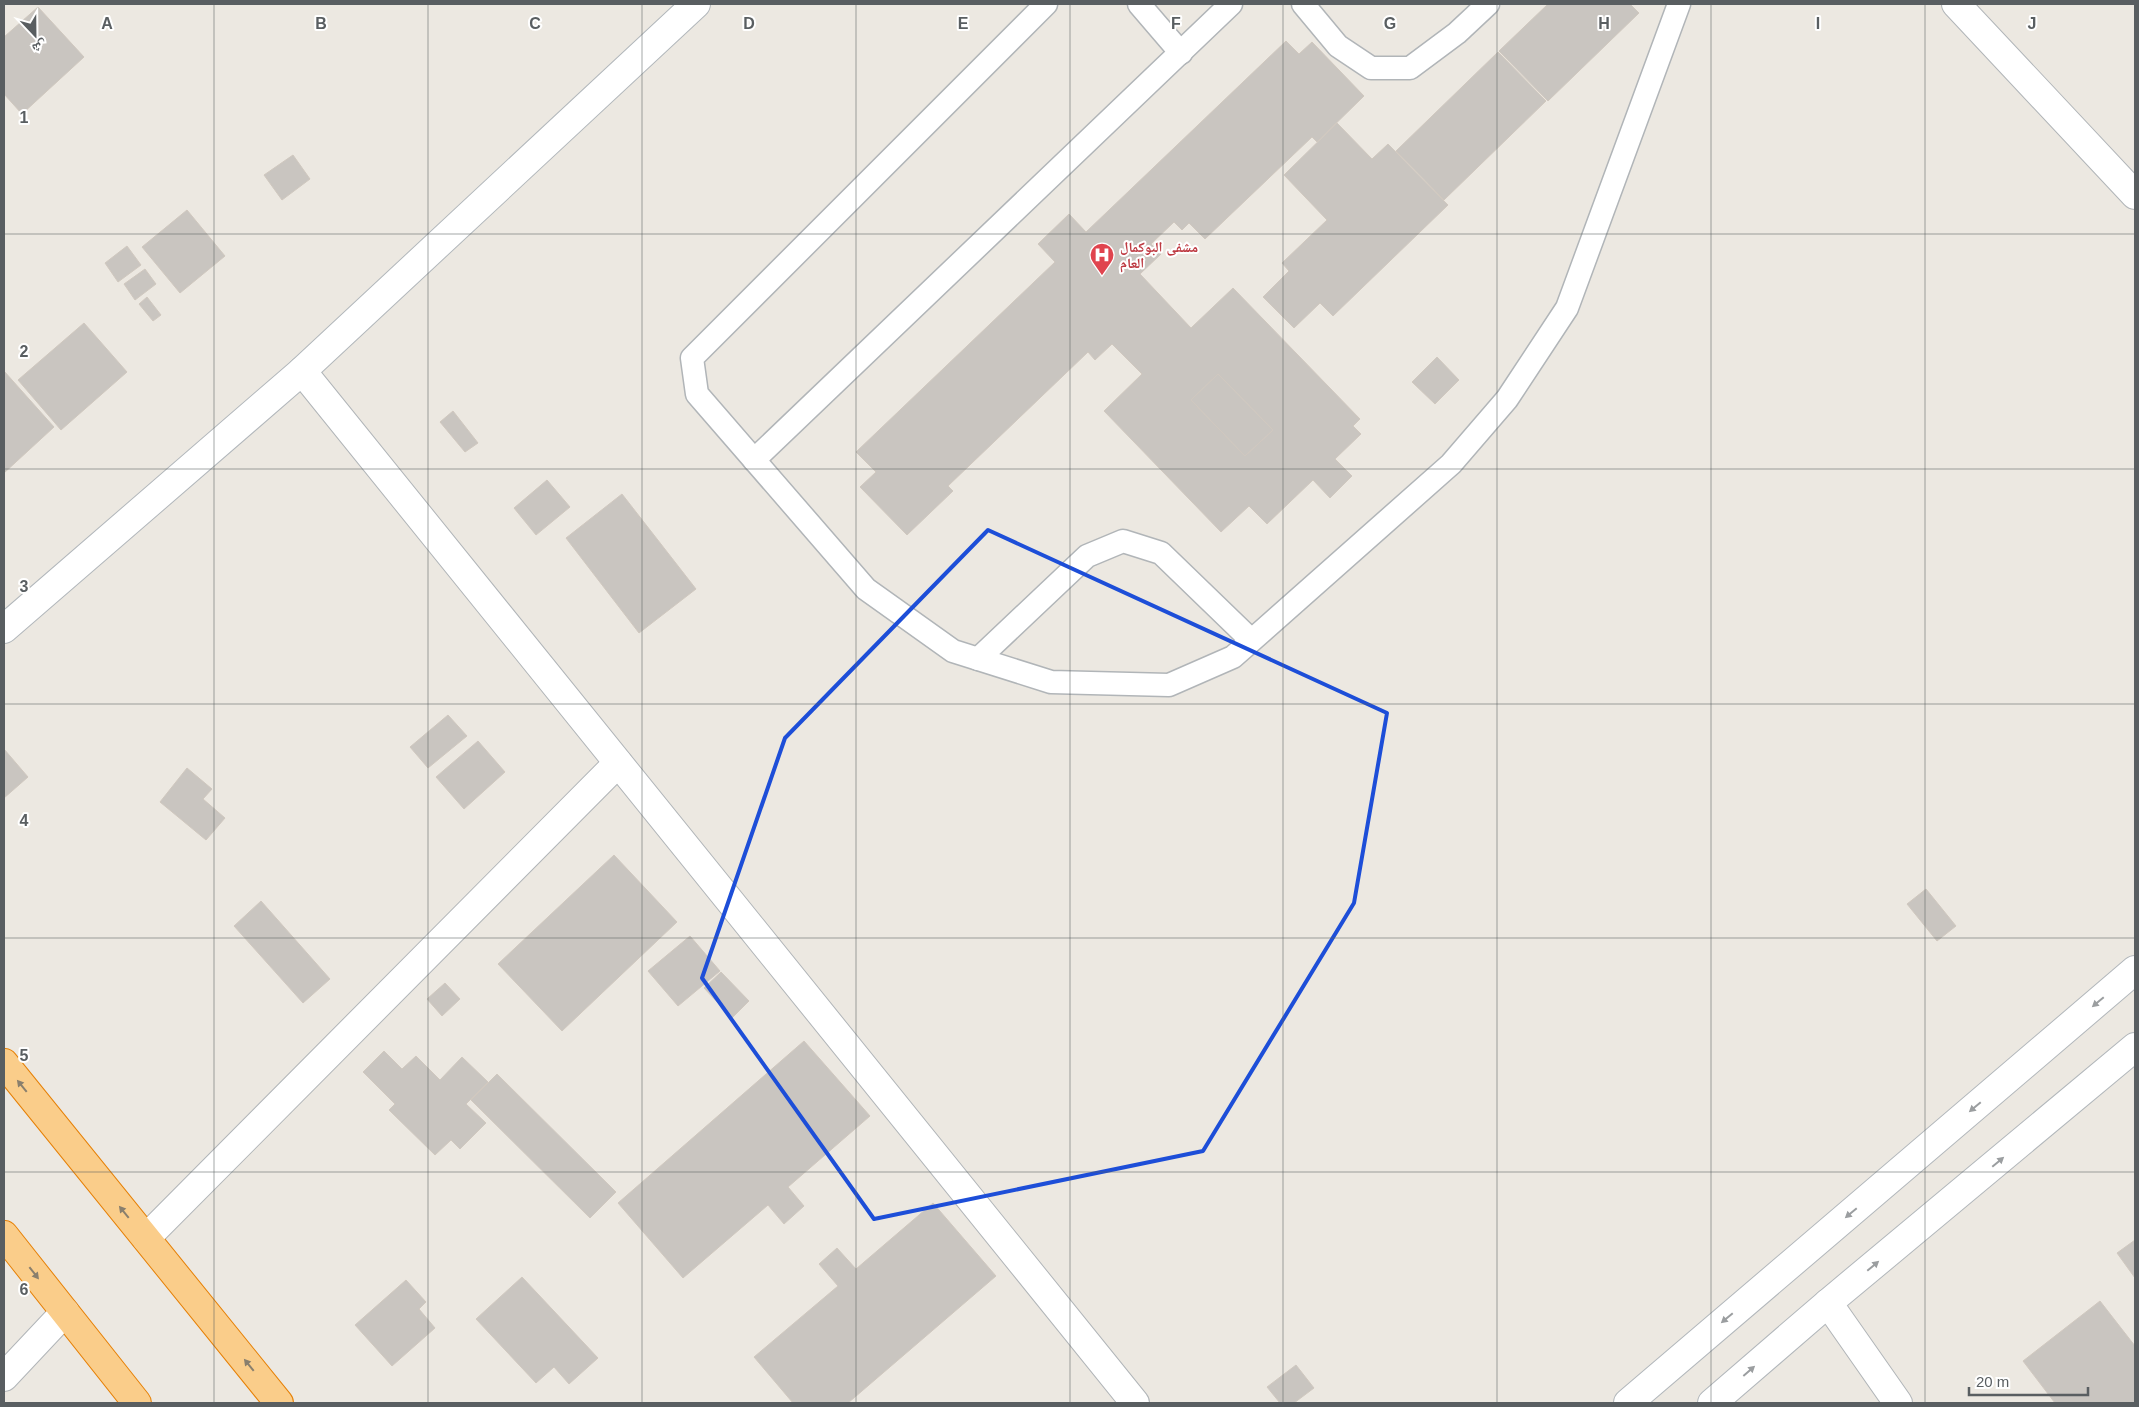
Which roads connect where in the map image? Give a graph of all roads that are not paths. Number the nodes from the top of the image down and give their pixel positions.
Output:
1 (696, 4) edge
2 (1046, 4) edge
3 (1139, 4) edge
4 (1231, 4) edge
5 (1302, 4) edge
6 (1488, 4) edge
7 (1679, 4) edge
8 (1956, 4) edge
9 (1180, 52) junction
10 (2135, 195) edge
11 (302, 371) junction
12 (754, 460) junction
13 (4, 629) edge
14 (1251, 640) junction
15 (978, 659) junction
16 (618, 763) junction
17 (2135, 970) edge
18 (2135, 1047) edge
19 (4, 1063) edge
20 (4, 1235) edge
21 (146, 1238) junction
22 (1828, 1303) junction
23 (65, 1312) junction
24 (4, 1377) edge
25 (137, 1403) edge
26 (280, 1403) edge
27 (1135, 1403) edge
28 (1628, 1403) edge
29 (1712, 1403) edge
30 (1898, 1403) edge

1 - 11 street
2 - 12 lane
3 - 9 lane
4 - 9 lane
5 - 6 lane
7 - 14 lane
8 - 10 street
9 - 12 lane
11 - 13 street
11 - 16 street
12 - 15 lane
14 - 15 lane
14 - 15 lane
16 - 21 street
16 - 27 street
17 -> 28 street
22 -> 18 street
21 -> 19 highway
20 -> 23 highway
26 -> 21 highway
29 -> 22 street
22 - 30 street
23 - 24 street
23 - 25 highway

